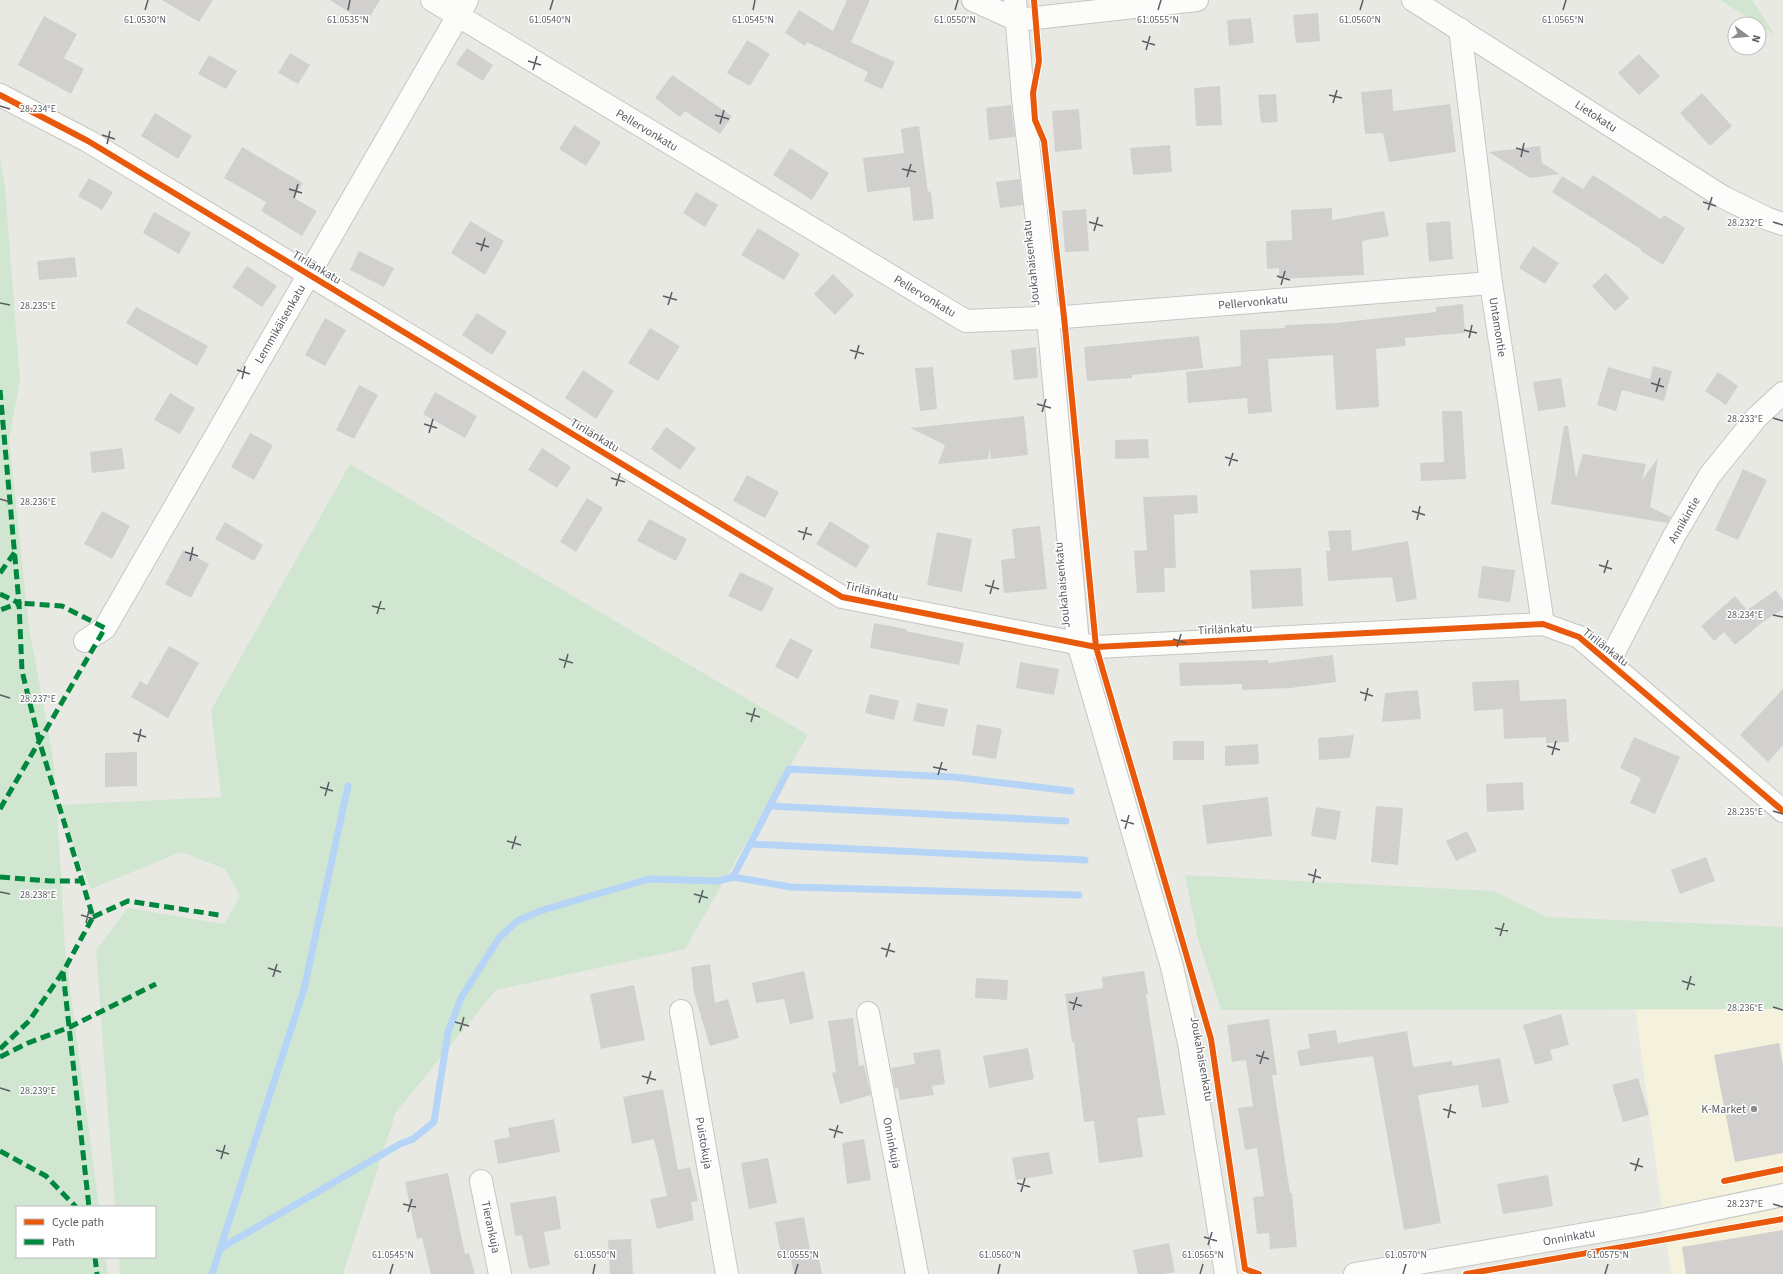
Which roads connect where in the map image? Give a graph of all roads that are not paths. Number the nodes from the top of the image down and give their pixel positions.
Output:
1 (432, 0) edge
2 (973, 0) edge
3 (1197, 0) edge
4 (1413, 0) edge
5 (462, 8) edge
6 (1016, 10) edge
7 (1460, 29) junction
8 (0, 95) edge
9 (1783, 224) edge
10 (309, 274) junction
11 (1491, 283) junction
12 (1048, 318) junction
13 (1783, 393) edge
14 (1543, 624) junction
15 (85, 641) dead end
16 (1078, 643) junction
17 (1609, 662) junction
18 (1783, 811) edge
19 (681, 1011) dead end
20 (868, 1013) dead end
21 (481, 1181) dead end
22 (1783, 1195) edge
23 (500, 1274) edge
24 (727, 1274) edge
25 (917, 1274) edge
26 (1226, 1274) edge
27 (1355, 1274) edge

1 - 5 street, Pellervonkatu
2 - 6 street
3 - 6 street
4 - 7 street, Lietokatu
5 - 10 street, Lemmikäisenkatu
5 - 12 street, Pellervonkatu
6 - 12 street, Joukahaisenkatu
7 - 9 street, Lietokatu
7 - 11 street, Untamontie
8 - 10 street, Tirilänkatu
10 - 15 street, Lemmikäisenkatu
10 - 16 street, Tirilänkatu
11 - 12 street, Pellervonkatu
11 - 14 street, Untamontie
12 - 16 street, Joukahaisenkatu
13 - 17 street, Annikintie
14 - 16 street, Tirilänkatu
14 - 17 street, Tirilänkatu
16 - 26 street, Joukahaisenkatu
17 - 18 street, Tirilänkatu
19 - 24 street, Puistokuja
20 - 25 street, Onninkuja
21 - 23 street, Tierankuja
22 - 27 street, Onninkatu

